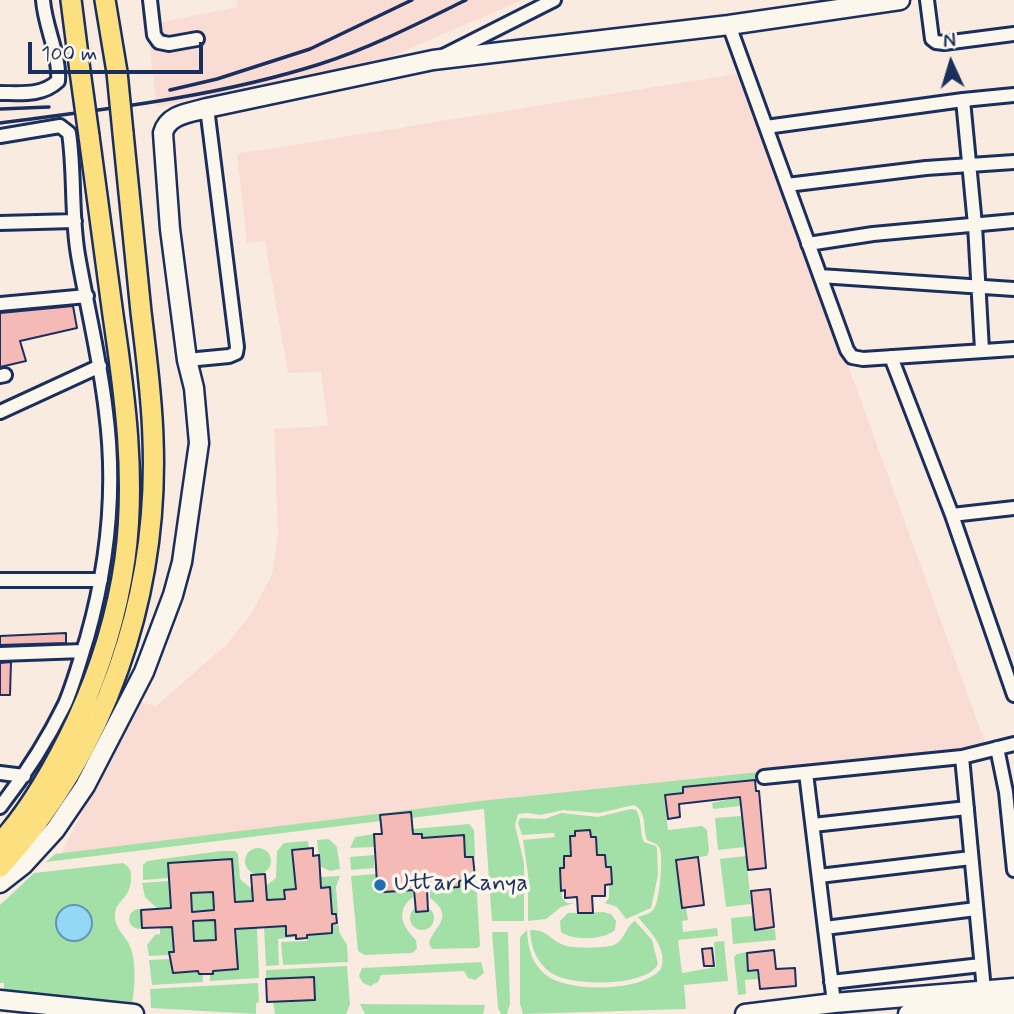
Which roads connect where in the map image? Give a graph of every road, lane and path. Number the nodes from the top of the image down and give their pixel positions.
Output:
1 (43, 0) edge
2 (71, 0) edge
3 (105, 0) edge
4 (150, 0) edge
5 (554, 0) edge
6 (900, 0) edge
7 (927, 0) edge
8 (729, 25) junction
9 (1014, 34) edge
10 (197, 39) dead end
11 (433, 60) junction
12 (0, 93) edge
13 (1014, 95) edge
14 (963, 100) junction
15 (207, 108) junction
16 (766, 127) junction
17 (0, 136) edge
18 (1014, 162) edge
19 (969, 166) junction
20 (788, 185) junction
21 (75, 220) junction
22 (1014, 221) edge
23 (0, 223) edge
24 (975, 225) junction
25 (808, 244) junction
26 (820, 275) junction
27 (978, 286) junction
28 (1014, 289) edge
29 (88, 296) junction
30 (0, 303) edge
31 (1014, 349) edge
32 (982, 350) junction
33 (891, 357) junction
34 (187, 360) junction
35 (100, 366) junction
36 (0, 412) edge
37 (1014, 508) edge
38 (952, 515) junction
39 (0, 580) edge
40 (101, 580) junction
41 (83, 650) junction
42 (0, 654) edge
43 (1014, 695) edge
44 (1014, 744) edge
45 (998, 748) junction
46 (962, 757) junction
47 (0, 773) edge
48 (806, 773) junction
49 (24, 776) junction
50 (764, 777) dead end
51 (0, 807) edge
52 (967, 808) junction
53 (813, 825) junction
54 (0, 843) edge
55 (971, 858) junction
56 (0, 867) edge
57 (1014, 870) edge
58 (819, 876) junction
59 (0, 883) edge
60 (976, 909) junction
61 (825, 928) junction
62 (981, 965) junction
63 (831, 982) junction
64 (1014, 988) edge
65 (984, 990) junction
66 (0, 1000) edge
67 (834, 1003) junction
68 (1014, 1005) edge
69 (135, 1014) edge
70 (745, 1014) edge
71 (908, 1014) edge

1 - 12 street
2 - 54 main road, bridge
3 - 56 main road, bridge
4 - 10 street
5 - 11 street
6 - 8 street
7 - 9 street
8 - 11 street
8 - 16 street
11 - 15 street
13 - 14 street
14 - 16 street
14 - 19 street
15 - 34 street
15 - 34 street
16 - 20 street
17 - 21 street
18 - 19 street
19 - 20 street
19 - 24 street
20 - 25 street
21 - 23 street
21 - 29 street
22 - 24 street
24 - 25 street
24 - 27 street
25 - 26 street
26 - 27 street
26 - 33 street
27 - 28 street
27 - 32 street
29 - 30 street
29 - 35 street
31 - 32 street
32 - 33 street
33 - 38 street
34 - 59 street
35 - 36 street
35 - 40 street
37 - 38 street
38 - 43 street
39 - 40 street
40 - 41 street
41 - 42 street
41 - 49 street
44 - 45 street
45 - 46 street
45 - 57 street
46 - 48 street
46 - 52 street
47 - 49 street
48 - 50 street
48 - 53 street
49 - 51 street
52 - 53 street
52 - 55 street
53 - 58 street
55 - 58 street
55 - 60 street
58 - 61 street
60 - 61 street
60 - 62 street
61 - 63 street
62 - 63 street
62 - 65 street
63 - 67 street
64 - 65 street
65 - 67 street
66 - 69 street
67 - 70 street
68 - 71 street

